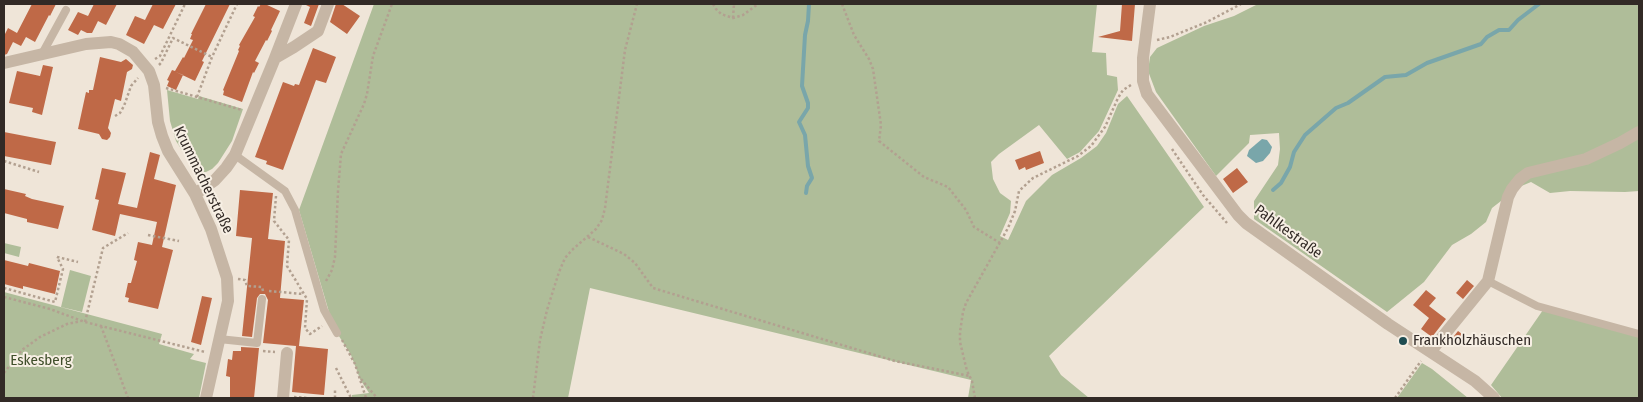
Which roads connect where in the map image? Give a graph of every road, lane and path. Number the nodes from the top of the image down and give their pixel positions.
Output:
1 (185, 4) edge
2 (237, 4) edge
3 (296, 4) edge
4 (328, 4) edge
5 (392, 4) edge
6 (637, 4) edge
7 (713, 4) edge
8 (734, 4) edge
9 (758, 4) edge
10 (842, 4) edge
11 (1150, 4) edge
12 (1241, 4) edge
13 (66, 10) dead end
14 (733, 18) junction
15 (1146, 42) junction
16 (42, 54) junction
17 (212, 57) junction
18 (275, 58) junction
19 (4, 63) edge
20 (150, 74) junction
21 (1142, 81) junction
22 (197, 97) junction
23 (252, 113) junction
24 (115, 116) dead end
25 (1639, 132) edge
26 (235, 155) junction
27 (4, 161) edge
28 (39, 172) dead end
29 (279, 186) junction
30 (195, 194) junction
31 (128, 233) dead end
32 (148, 235) dead end
33 (588, 237) junction
34 (179, 242) dead end
35 (1000, 243) junction
36 (78, 262) dead end
37 (227, 278) junction
38 (1488, 281) junction
39 (4, 288) edge
40 (304, 294) junction
41 (319, 294) junction
42 (4, 297) edge
43 (262, 299) dead end
44 (83, 321) junction
45 (330, 321) junction
46 (101, 326) junction
47 (338, 333) joint
48 (1639, 334) edge
49 (219, 339) junction
50 (257, 343) junction
51 (286, 353) joint
52 (215, 354) junction
53 (1426, 355) junction
54 (336, 368) dead end
55 (4, 374) edge
56 (970, 376) junction
57 (360, 379) junction
58 (335, 390) dead end
59 (128, 398) edge
60 (206, 398) edge
61 (283, 398) edge
62 (335, 398) edge
63 (351, 398) edge
64 (366, 398) edge
65 (377, 398) edge
66 (533, 398) edge
67 (975, 398) edge
68 (1394, 398) edge
69 (1494, 398) edge

1 - 20 path
2 - 17 path
3 - 18 street
4 - 18 street
5 - 41 path
6 - 33 path
7 - 14 path
8 - 14 path
9 - 14 path
10 - 35 path
11 - 15 street, Pahlkestraße
12 - 15 path
13 - 16 lane
15 - 21 street, Pahlkestraße
16 - 19 street
16 - 20 street
17 - 20 path
17 - 22 path
18 - 23 street
20 - 22 path
20 - 24 path
20 - 30 street, Krummacherstraße
21 - 35 path
21 - 53 street, Pahlkestraße
22 - 23 path
23 - 26 street
25 - 38 street
26 - 29 lane
26 - 30 street
27 - 28 path
29 - 40 path
29 - 41 lane
30 - 37 street, Krummacherstraße
31 - 44 path
32 - 34 path
33 - 56 path
33 - 66 path
35 - 56 path
36 - 39 path
37 - 40 path
37 - 49 street, Krummacherstraße
38 - 48 lane
38 - 53 street
40 - 45 path
41 - 45 lane
42 - 44 path
43 - 50 lane
44 - 46 path
44 - 55 path
45 - 47 lane
46 - 52 path
46 - 59 path
47 - 57 path
49 - 50 lane
49 - 52 street, Krummacherstraße
50 - 51 path
51 - 61 street
52 - 60 street, Krummacherstraße
53 - 68 path
53 - 69 street, Pahlkestraße
54 - 63 path
56 - 67 path
57 - 64 path
57 - 65 path
58 - 62 path

